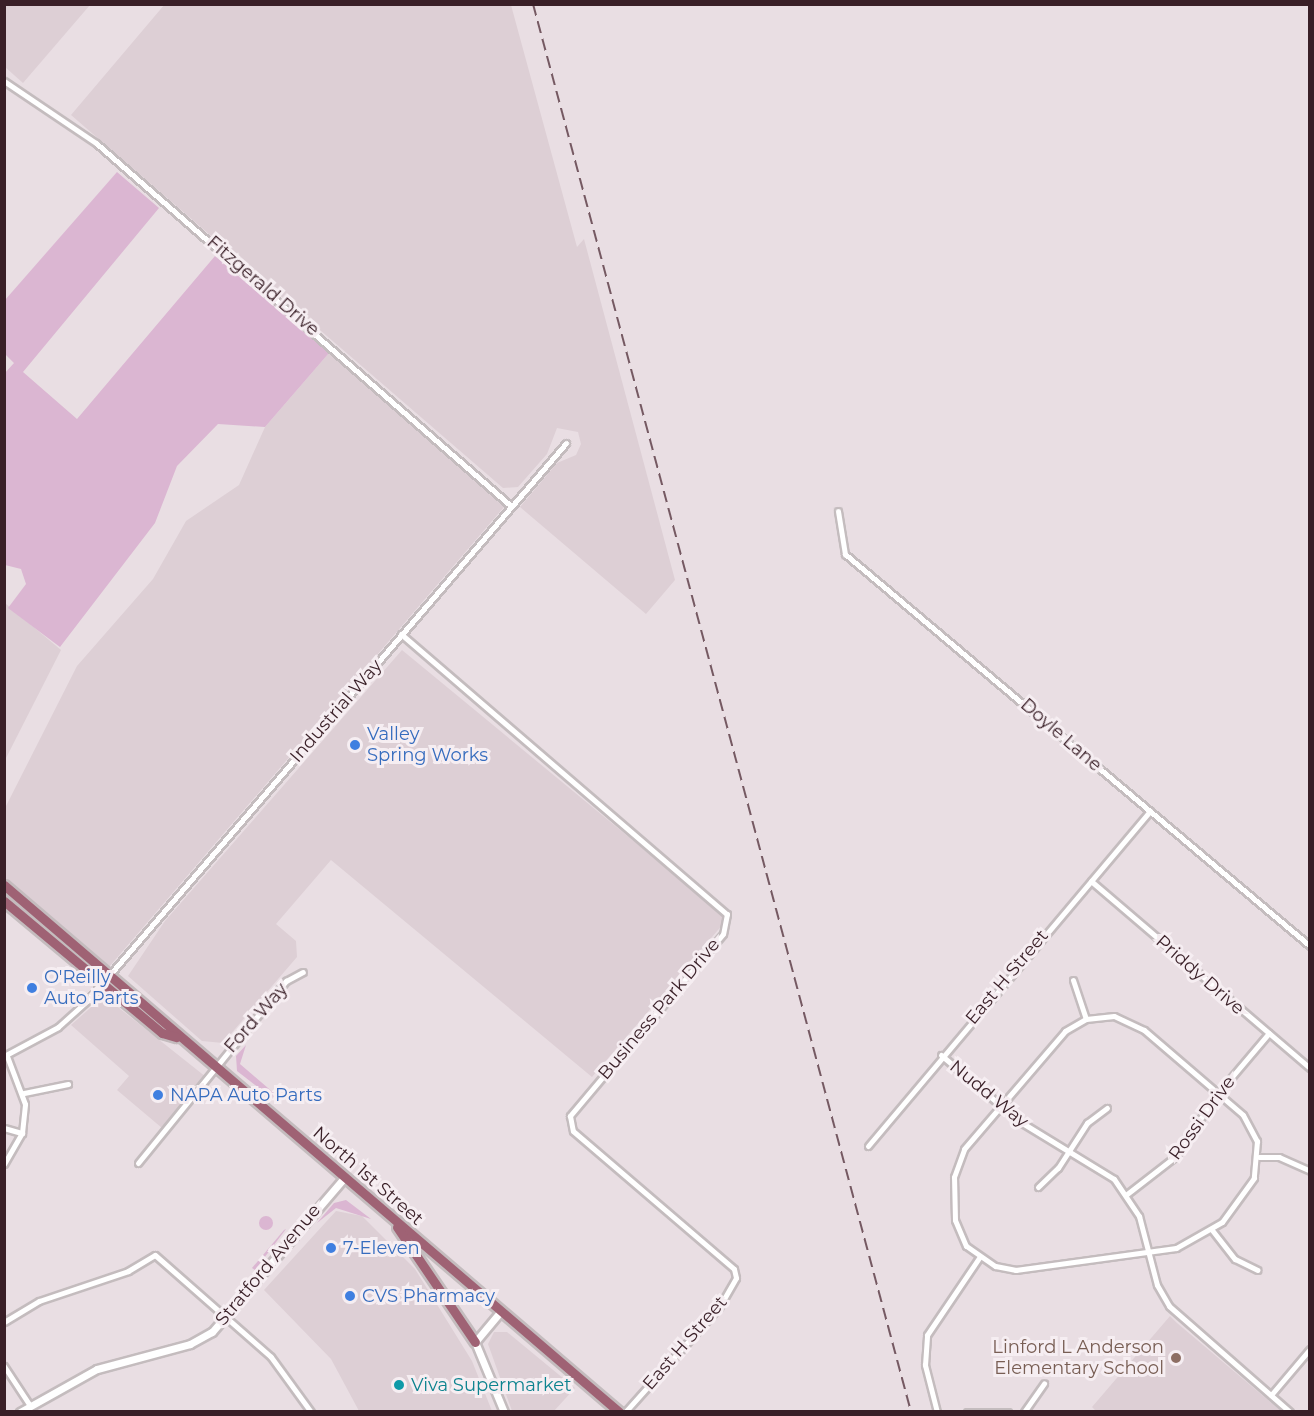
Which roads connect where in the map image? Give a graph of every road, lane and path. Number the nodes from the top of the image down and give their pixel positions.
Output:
1 (4, 81) edge
2 (566, 443) dead end
3 (511, 506) junction
4 (838, 511) dead end
5 (401, 634) junction
6 (1150, 811) junction
7 (1091, 881) junction
8 (4, 885) edge
9 (4, 901) edge
10 (1310, 946) edge
11 (303, 972) dead end
12 (106, 979) junction
13 (1073, 980) dead end
14 (1086, 1019) junction
15 (1269, 1034) junction
16 (941, 1055) junction
17 (6, 1056) edge
18 (214, 1068) junction
19 (1310, 1068) edge
20 (68, 1084) dead end
21 (24, 1093) junction
22 (1218, 1093) junction
23 (1000, 1106) junction
24 (1107, 1108) dead end
25 (4, 1128) edge
26 (22, 1133) junction
27 (868, 1146) dead end
28 (1069, 1148) junction
29 (1259, 1156) junction
30 (138, 1163) dead end
31 (4, 1164) edge
32 (1310, 1171) edge
33 (345, 1177) junction
34 (1038, 1187) dead end
35 (1128, 1194) junction
36 (391, 1218) junction
37 (1212, 1230) junction
38 (1150, 1253) junction
39 (979, 1258) junction
40 (734, 1269) joint
41 (1258, 1270) dead end
42 (501, 1311) junction
43 (227, 1316) junction
44 (4, 1322) edge
45 (475, 1342) junction
46 (1310, 1349) edge
47 (4, 1366) edge
48 (1044, 1383) dead end
49 (1270, 1395) junction
50 (29, 1404) junction
51 (310, 1411) edge
52 (20, 1412) edge
53 (504, 1412) edge
54 (619, 1412) edge
55 (625, 1412) edge
56 (937, 1412) edge
57 (967, 1412) edge
58 (1008, 1412) edge
59 (1024, 1412) edge
60 (1290, 1412) edge

1 - 3 street, Fitzgerald Drive
2 - 3 street, Industrial Way
3 - 5 street, Industrial Way
4 - 6 street, Doyle Lane
5 - 12 street, Industrial Way
5 - 40 street, Business Park Drive
6 - 7 street, East H Street
6 - 10 street, Doyle Lane
7 - 15 street, Priddy Drive
7 - 16 street, East H Street
8 - 12 main road, North 1st Street
9 - 12 main road, North 1st Street
11 - 18 street, Ford Way
12 - 17 street, Industrial Way
12 - 18 main road, North 1st Street
13 - 14 street
14 - 22 street
14 - 23 street
15 - 19 street, Priddy Drive
15 - 22 street, Rossi Drive
16 - 23 street, Nudd Way
16 - 27 street, East H Street
17 - 21 street
18 - 30 street, Ford Way
18 - 33 main road, North 1st Street
20 - 21 street
21 - 26 street
22 - 29 street
22 - 35 street, Rossi Drive
23 - 28 street, Nudd Way
23 - 39 street
24 - 28 street
25 - 26 street
26 - 31 street
28 - 34 street
28 - 35 street, Nudd Way
29 - 32 street
29 - 37 street
33 - 36 main road, North 1st Street
33 - 43 street, Stratford Avenue
35 - 38 street
36 - 42 main road, North 1st Street
36 - 45 main road
37 - 38 street
37 - 41 street
38 - 39 street
38 - 49 street
39 - 56 street
40 - 55 street, East H Street
42 - 45 street
42 - 54 main road, North 1st Street
43 - 44 street
43 - 50 street, Stratford Avenue
43 - 51 street
45 - 53 street
46 - 49 street
47 - 50 street
48 - 59 street
49 - 60 street
50 - 52 street, Stratford Avenue
57 - 58 street

